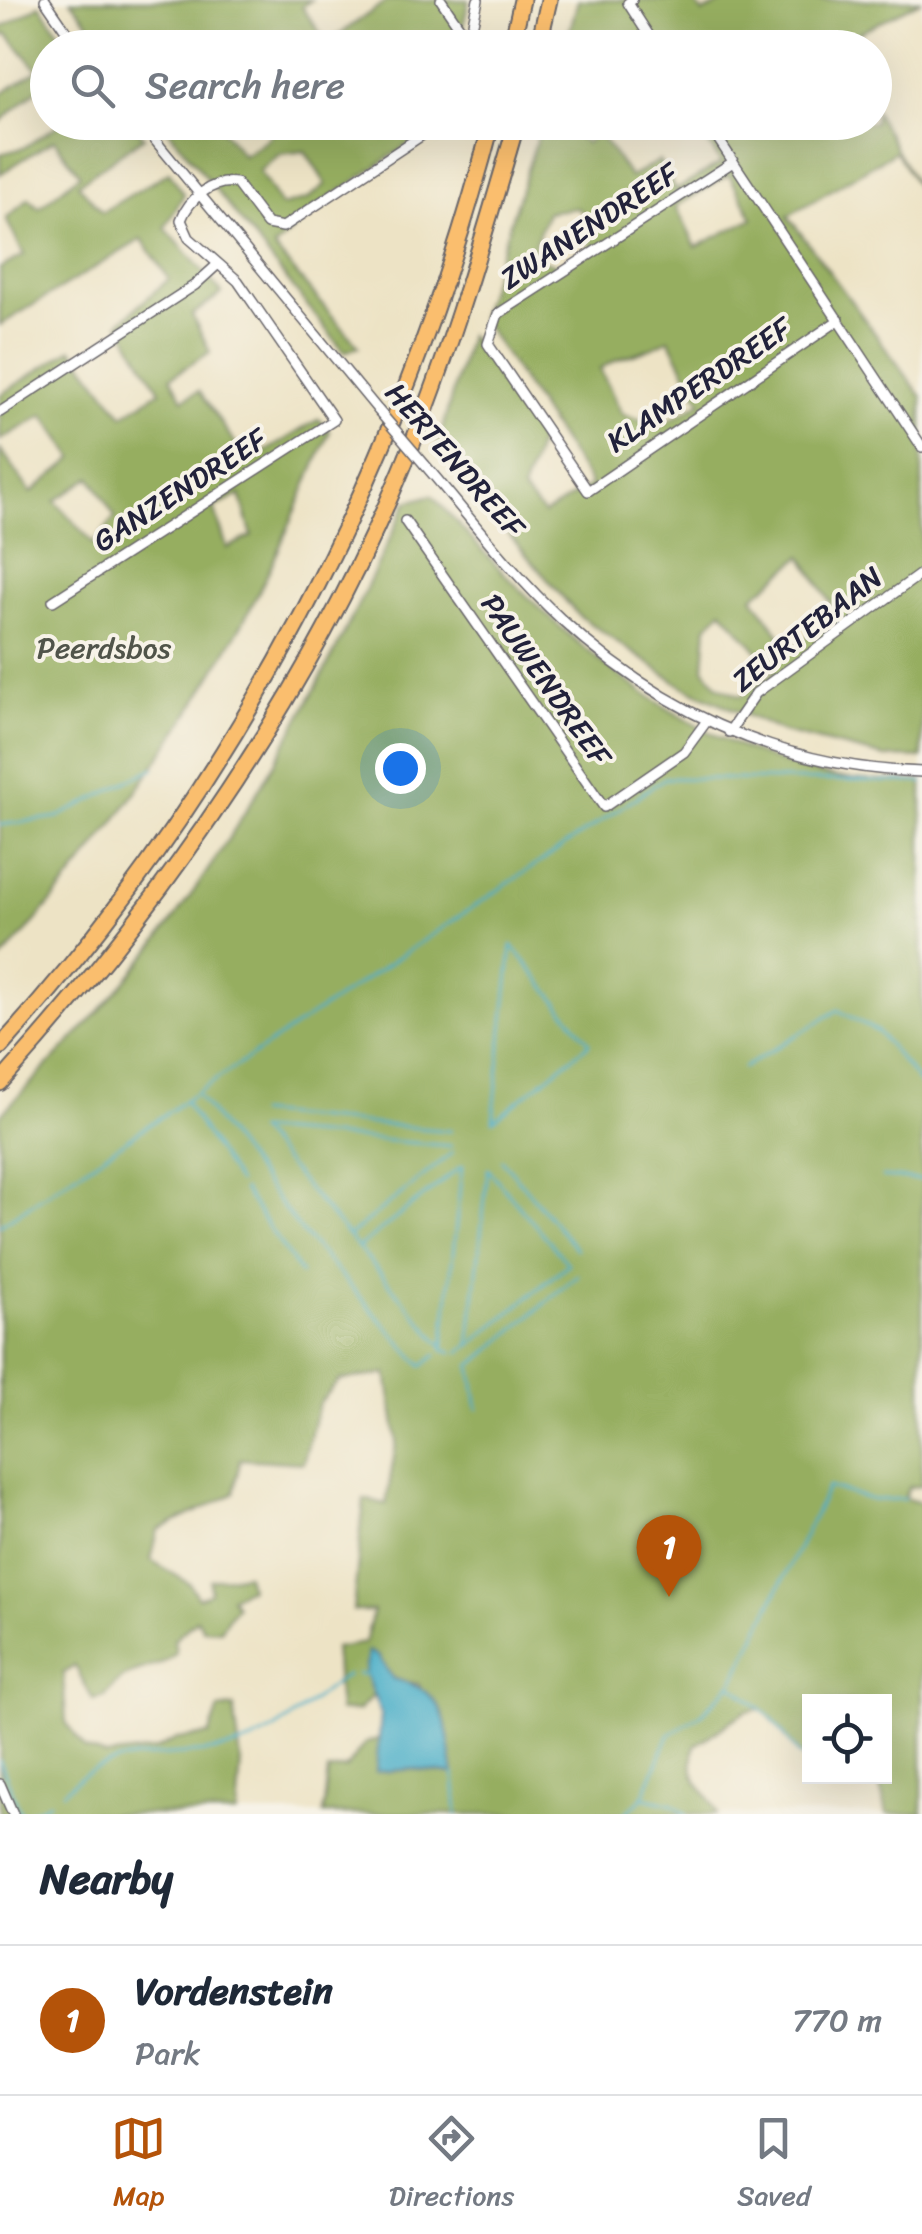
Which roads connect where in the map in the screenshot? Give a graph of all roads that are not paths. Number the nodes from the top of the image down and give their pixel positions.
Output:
1 (45, 0) edge
2 (441, 0) edge
3 (478, 0) edge
4 (522, 0) edge
5 (549, 0) edge
6 (630, 2) edge
7 (473, 23) dead end
8 (66, 30) edge
9 (461, 30) edge
10 (515, 30) edge
11 (542, 30) edge
12 (646, 30) edge
13 (155, 140) edge
14 (415, 140) edge
15 (487, 140) edge
16 (513, 140) edge
17 (718, 140) edge
18 (733, 162) junction
19 (199, 194) junction
20 (217, 265) junction
21 (839, 320) junction
22 (0, 412) edge
23 (922, 447) edge
24 (588, 491) joint
25 (404, 521) dead end
26 (922, 573) edge
27 (53, 601) dead end
28 (706, 722) junction
29 (729, 732) junction
30 (922, 772) edge
31 (0, 1047) edge
32 (0, 1083) edge
33 (0, 1784) edge
34 (13, 1814) edge

1 - 8 street
2 - 9 street
3 - 7 street
4 - 10 highway
5 - 11 highway
6 - 12 street
13 - 19 street, HERTENDREEF
14 - 19 street
15 - 31 highway
16 - 32 highway
17 - 18 street
18 - 21 street
18 - 24 street, ZWANENDREEF
19 - 20 street
19 - 28 street, HERTENDREEF, bridge
20 - 22 street
20 - 27 street, GANZENDREEF
21 - 23 street
21 - 24 street, KLAMPERDREEF
25 - 28 street, PAUWENDREEF
26 - 29 street, ZEURTEBAAN
28 - 29 street, HERTENDREEF
29 - 30 street, HERTENDREEF
33 - 34 street

